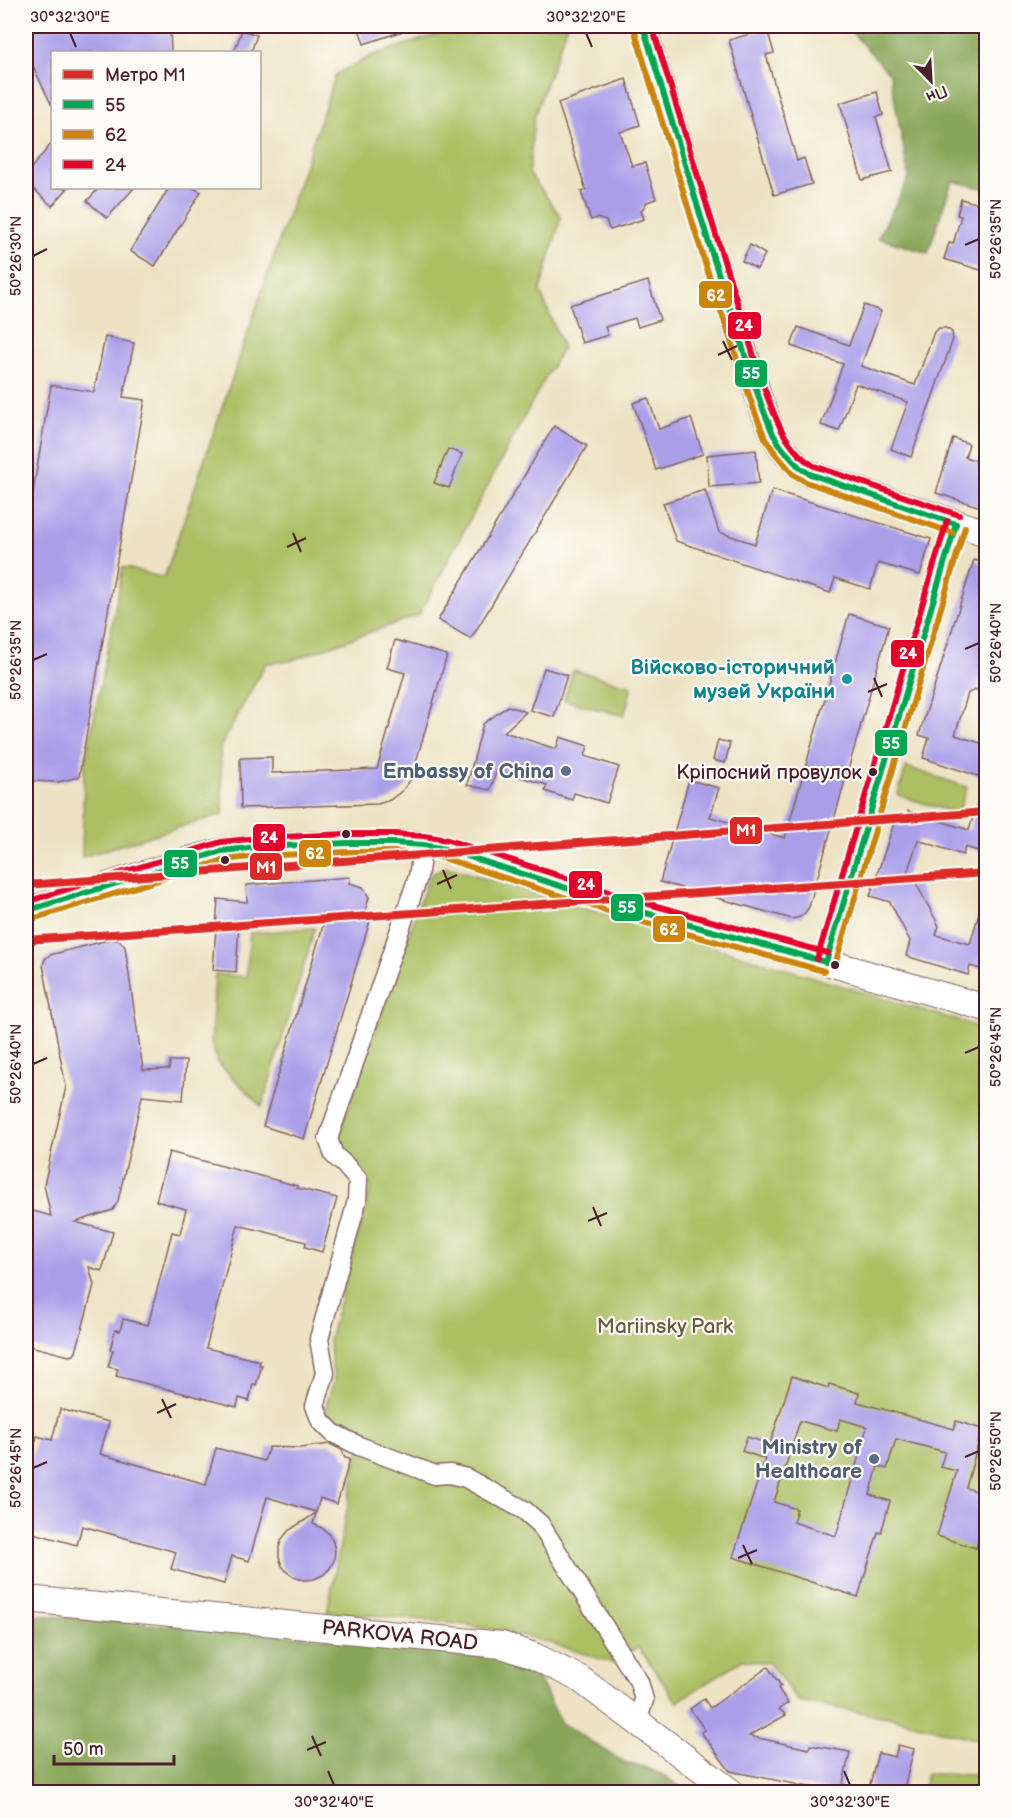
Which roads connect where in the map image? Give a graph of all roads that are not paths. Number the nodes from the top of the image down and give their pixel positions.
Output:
1 (643, 26) edge
2 (956, 524) junction
3 (987, 533) edge
4 (423, 845) junction
5 (26, 911) edge
6 (826, 962) junction
7 (987, 1008) edge
8 (26, 1599) edge
9 (637, 1722) junction
10 (731, 1792) edge

1 - 2 main road
2 - 3 main road
2 - 6 main road
4 - 5 main road
4 - 6 main road
4 - 9 street
6 - 7 main road
8 - 9 main road, PARKOVA ROAD
9 - 10 main road, PARKOVA ROAD

